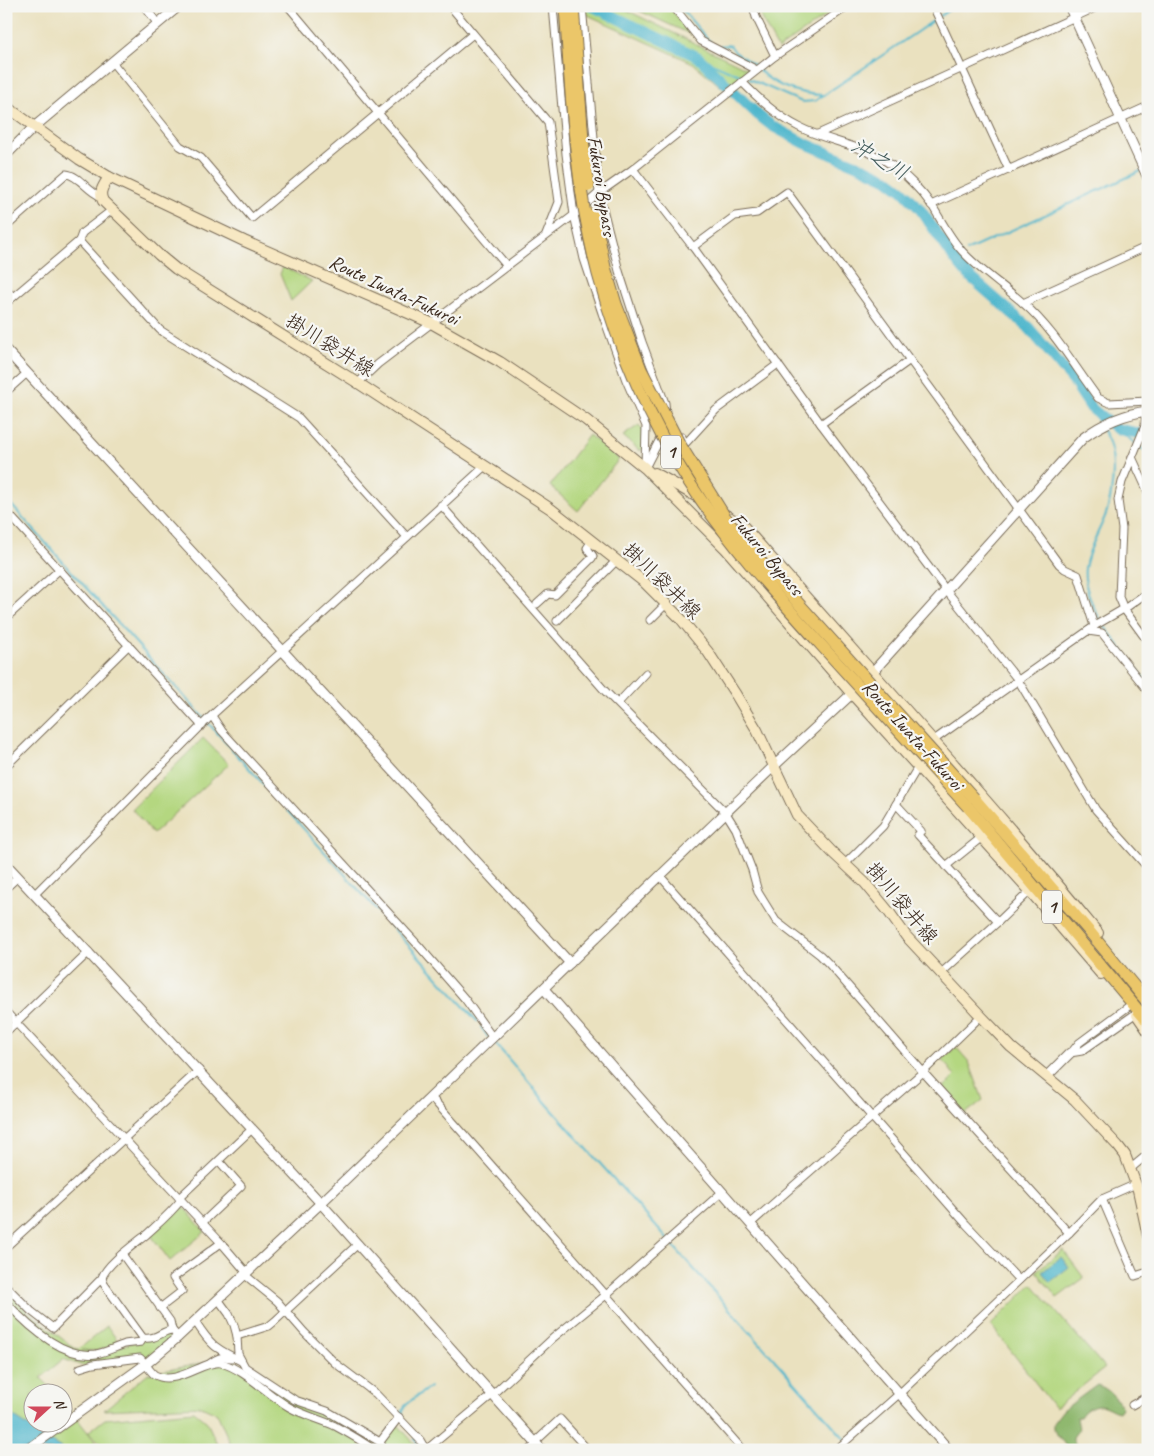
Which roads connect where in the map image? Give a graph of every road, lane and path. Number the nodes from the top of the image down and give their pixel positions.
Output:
1 (144, 6) edge
2 (179, 6) edge
3 (288, 6) edge
4 (450, 6) edge
5 (553, 6) edge
6 (565, 6) edge
7 (573, 6) edge
8 (582, 6) edge
9 (673, 6) edge
10 (753, 6) edge
11 (848, 6) edge
12 (1069, 6) edge
13 (1099, 6) edge
14 (935, 9) edge
15 (1074, 18) junction
16 (158, 24) junction
17 (474, 34) junction
18 (775, 56) junction
19 (112, 62) junction
20 (962, 68) junction
21 (757, 70) junction
22 (742, 82) junction
23 (6, 106) edge
24 (1148, 106) edge
25 (378, 113) junction
26 (1121, 119) junction
27 (34, 127) junction
28 (818, 134) junction
29 (6, 155) edge
30 (633, 169) junction
31 (1009, 170) junction
32 (109, 178) junction
33 (1148, 178) edge
34 (599, 193) junction
35 (100, 196) junction
36 (931, 205) junction
37 (112, 210) junction
38 (574, 215) junction
39 (6, 227) edge
40 (546, 236) junction
41 (79, 240) junction
42 (1148, 246) edge
43 (693, 247) junction
44 (507, 266) junction
45 (6, 290) edge
46 (13, 297) junction
47 (1024, 303) junction
48 (6, 304) edge
49 (431, 323) junction
50 (6, 350) edge
51 (910, 360) junction
52 (778, 364) junction
53 (27, 372) junction
54 (358, 383) junction
55 (6, 392) edge
56 (1148, 401) edge
57 (1147, 411) edge
58 (667, 417) junction
59 (821, 424) junction
60 (1132, 457) junction
61 (485, 466) junction
62 (645, 468) junction
63 (1148, 492) edge
64 (441, 506) junction
65 (1019, 509) junction
66 (6, 511) edge
67 (407, 536) junction
68 (592, 541) junction
69 (617, 560) junction
70 (60, 569) junction
71 (946, 590) junction
72 (1148, 592) edge
73 (537, 604) dead end
74 (666, 604) junction
75 (1124, 609) junction
76 (6, 618) edge
77 (557, 620) dead end
78 (650, 620) dead end
79 (1093, 627) junction
80 (1148, 642) edge
81 (129, 645) junction
82 (283, 650) junction
83 (646, 673) dead end
84 (872, 673) junction
85 (1018, 680) junction
86 (1148, 691) edge
87 (852, 694) junction
88 (618, 703) junction
89 (211, 716) junction
90 (203, 726) junction
91 (934, 740) junction
92 (6, 766) edge
93 (774, 766) junction
94 (918, 767) junction
95 (971, 803) junction
96 (896, 804) junction
97 (726, 813) junction
98 (982, 837) junction
99 (6, 864) edge
100 (845, 864) junction
101 (1147, 865) edge
102 (946, 866) junction
103 (18, 876) junction
104 (661, 877) junction
105 (6, 888) edge
106 (1030, 891) junction
107 (35, 894) junction
108 (998, 922) junction
109 (89, 952) junction
110 (570, 963) junction
111 (940, 974) junction
112 (544, 989) junction
113 (1147, 995) edge
114 (1132, 1010) junction
115 (6, 1012) edge
116 (980, 1016) junction
117 (16, 1022) junction
118 (1148, 1022) edge
119 (1148, 1031) edge
120 (6, 1032) edge
121 (494, 1038) junction
122 (1070, 1053) joint
123 (199, 1070) junction
124 (924, 1072) junction
125 (1047, 1076) junction
126 (431, 1097) junction
127 (871, 1117) junction
128 (252, 1129) junction
129 (124, 1140) junction
130 (1148, 1154) edge
131 (218, 1161) junction
132 (1130, 1169) junction
133 (1136, 1184) junction
134 (722, 1192) junction
135 (180, 1199) junction
136 (1102, 1200) junction
137 (321, 1203) junction
138 (202, 1223) junction
139 (750, 1224) junction
140 (1069, 1233) junction
141 (1148, 1236) edge
142 (222, 1244) junction
143 (358, 1244) junction
144 (6, 1247) edge
145 (122, 1254) junction
146 (1148, 1272) edge
147 (246, 1274) junction
148 (102, 1278) junction
149 (1019, 1280) junction
150 (6, 1286) edge
151 (606, 1295) junction
152 (218, 1299) junction
153 (6, 1302) edge
154 (160, 1308) junction
155 (286, 1310) junction
156 (195, 1321) junction
157 (175, 1333) junction
158 (237, 1336) junction
159 (143, 1338) junction
160 (97, 1354) junction
161 (241, 1361) junction
162 (98, 1363) junction
163 (146, 1364) junction
164 (207, 1365) junction
165 (80, 1368) dead end
166 (493, 1394) junction
167 (899, 1394) junction
168 (1148, 1396) edge
169 (1132, 1405) dead end
170 (399, 1417) junction
171 (380, 1442) junction
172 (536, 1446) edge
173 (27, 1450) edge
174 (374, 1450) edge
175 (384, 1450) edge
176 (426, 1450) edge
177 (588, 1450) edge
178 (743, 1450) edge
179 (836, 1450) edge
180 (948, 1450) edge

1 - 16 street
2 - 16 street
3 - 25 street
4 - 17 street
5 - 38 street
6 - 95 highway, Fukuroi Bypass / 1, bridge
7 - 95 highway, Fukuroi Bypass / 1, bridge
8 - 34 street
9 - 21 street
10 - 18 street
11 - 18 street
12 - 15 street
13 - 15 street
14 - 20 street
15 - 20 street
15 - 26 street
16 - 19 street
17 - 25 street
17 - 40 street
18 - 21 street
19 - 25 street
19 - 27 street
20 - 28 street
20 - 31 street
21 - 22 street
22 - 28 street
22 - 30 street
23 - 27 main road
24 - 26 street
25 - 44 street
26 - 31 street
26 - 33 street
27 - 29 street
27 - 32 main road
28 - 36 street
30 - 34 street
30 - 43 street
31 - 36 street
32 - 35 main road
32 - 49 main road, Route Iwata-Fukuroi
34 - 38 street
34 - 58 street
35 - 37 main road, 掛川袋井線
35 - 39 street
36 - 47 street
37 - 41 street
37 - 54 main road, 掛川袋井線
38 - 40 street
38 - 62 street
40 - 44 street
41 - 46 street
41 - 67 street
42 - 47 street
43 - 51 street
43 - 52 street
44 - 49 street
45 - 46 street
46 - 48 street
47 - 56 street
49 - 54 street
49 - 62 main road, Route Iwata-Fukuroi
50 - 53 street
51 - 59 street
51 - 65 street
52 - 58 street
52 - 59 street
53 - 55 street
53 - 82 street
54 - 61 main road, 掛川袋井線
57 - 60 street
57 - 65 street
58 - 62 street
59 - 71 street
60 - 63 street
60 - 75 street
61 - 64 street
61 - 68 main road, 掛川袋井線
62 - 84 main road, Route Iwata-Fukuroi
62 - 87 main road, Route Iwata-Fukuroi
64 - 67 street
64 - 88 street
65 - 71 street
65 - 79 street
66 - 70 street
67 - 82 street
68 - 69 main road, 掛川袋井線
68 - 73 street
69 - 74 main road, 掛川袋井線
69 - 77 street
70 - 76 street
70 - 81 street
71 - 84 street
71 - 85 street
72 - 75 street
74 - 78 street
74 - 93 main road, 掛川袋井線
75 - 79 street
75 - 80 street
79 - 85 street
79 - 86 street
81 - 90 street
81 - 92 street
82 - 89 street
82 - 110 street
83 - 88 street
84 - 87 street
84 - 91 main road, Route Iwata-Fukuroi
85 - 91 street
85 - 101 street
87 - 93 street
87 - 94 main road, Route Iwata-Fukuroi
88 - 97 street
89 - 90 street
89 - 121 street
90 - 107 street
91 - 113 main road, Route Iwata-Fukuroi
93 - 97 street
93 - 100 main road, 掛川袋井線
94 - 96 street
94 - 98 main road, Route Iwata-Fukuroi
95 - 113 highway, Fukuroi Bypass / 1
95 - 118 highway, Fukuroi Bypass / 1
96 - 100 street
96 - 102 street
97 - 104 street
97 - 124 street
98 - 102 street
98 - 106 main road, Route Iwata-Fukuroi
99 - 103 street
100 - 111 main road, 掛川袋井線
102 - 108 street
103 - 105 street
103 - 107 street
104 - 110 street
104 - 127 street
106 - 108 street
106 - 114 main road, Route Iwata-Fukuroi
107 - 109 street
108 - 111 street
109 - 117 street
109 - 123 street
110 - 112 street
111 - 116 main road, 掛川袋井線
112 - 121 street
112 - 134 street
114 - 119 main road, Route Iwata-Fukuroi
114 - 122 street
115 - 117 street
116 - 124 street
116 - 125 main road, 掛川袋井線
117 - 120 street
117 - 129 street
121 - 126 street
122 - 125 street
123 - 128 street
123 - 129 street
124 - 127 street
124 - 140 street
125 - 132 main road, 掛川袋井線
126 - 137 street
126 - 151 street
127 - 139 street
127 - 149 street
128 - 131 street
128 - 137 street
129 - 135 street
129 - 144 street
130 - 132 street
131 - 135 street
131 - 138 street
132 - 133 main road, 掛川袋井線
133 - 136 street
133 - 141 main road, 掛川袋井線
134 - 139 street
134 - 151 street
135 - 138 street
135 - 145 street
136 - 140 street
136 - 146 street
137 - 143 street
137 - 147 street
138 - 142 street
139 - 167 street
140 - 149 street
142 - 147 street
142 - 154 street
143 - 155 street
143 - 166 street
145 - 148 street
145 - 154 street
147 - 152 street
147 - 155 street
148 - 150 street
148 - 159 street
149 - 167 street
151 - 166 street
151 - 178 street
152 - 156 street
152 - 158 street
153 - 160 street
154 - 157 street
155 - 158 street
155 - 170 street
156 - 157 street
156 - 161 street
157 - 159 street
157 - 163 street
158 - 161 street
159 - 160 street
160 - 162 street
161 - 164 street
161 - 171 street
162 - 163 street
162 - 165 street
163 - 164 street
163 - 173 street
164 - 174 street
166 - 172 street
166 - 176 street
167 - 179 street
167 - 180 street
168 - 169 street
170 - 171 street
170 - 176 street
171 - 175 street
172 - 177 street

